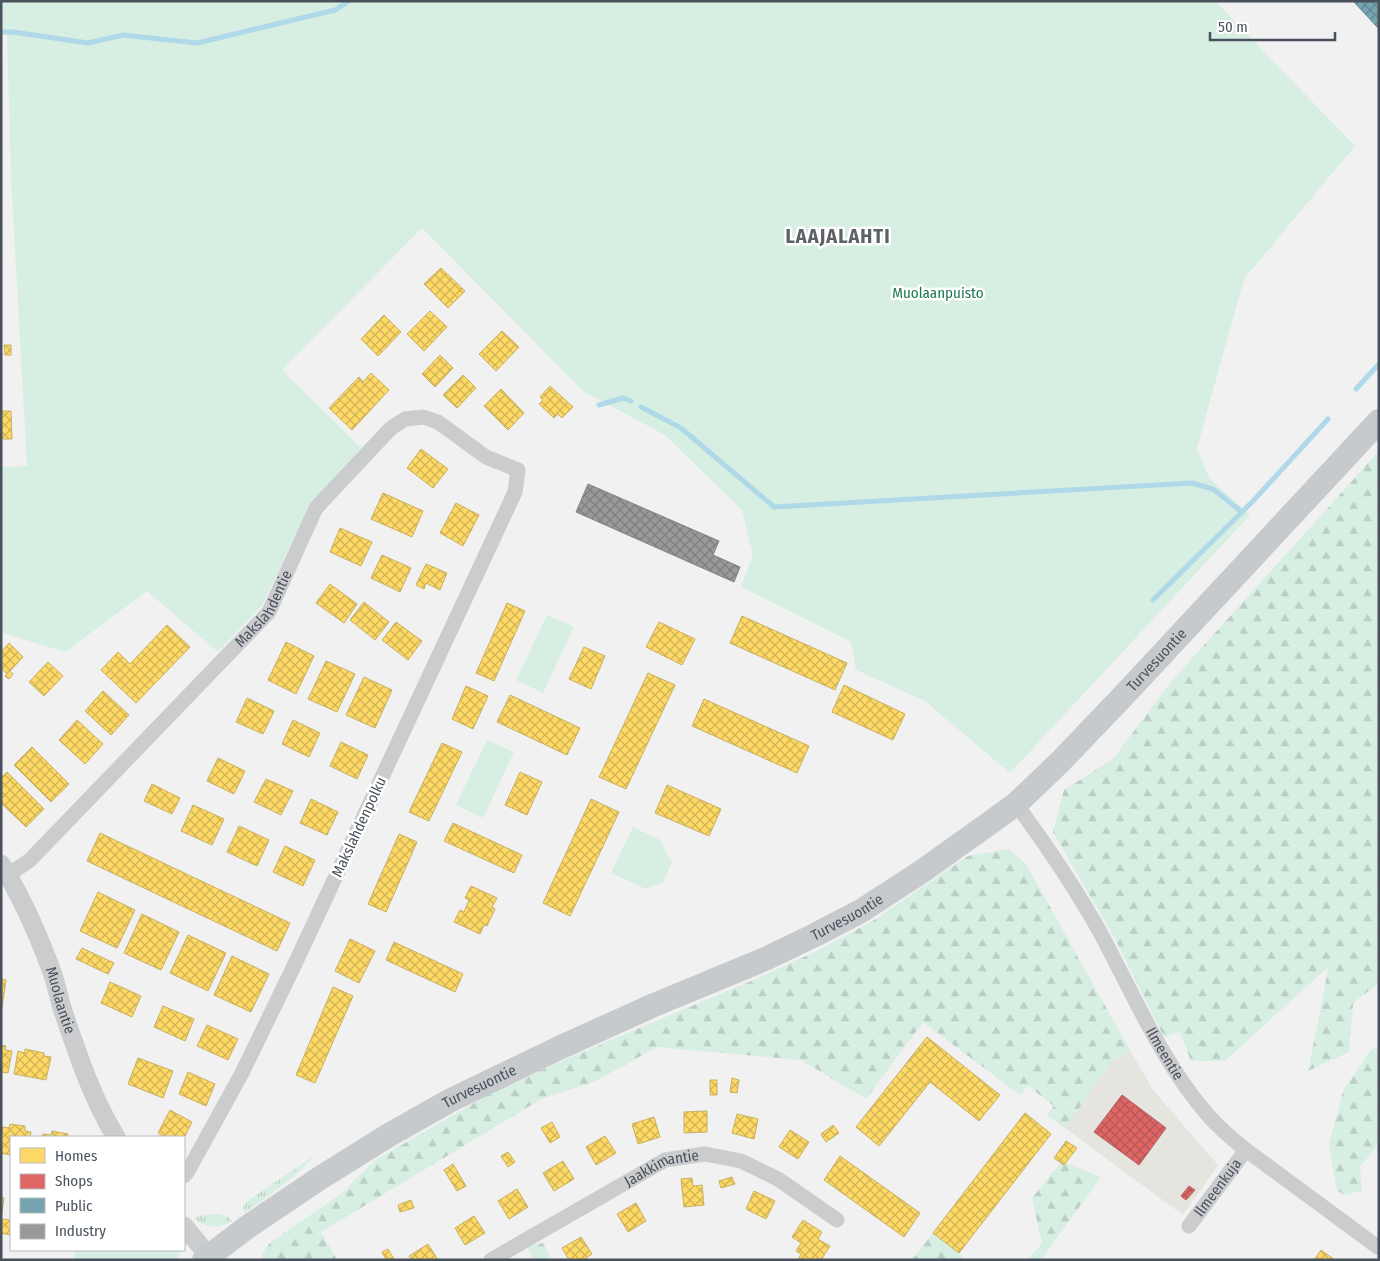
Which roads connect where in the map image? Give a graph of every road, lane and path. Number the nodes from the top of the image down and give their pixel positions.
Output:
1 (1379, 420) edge
2 (518, 470) joint
3 (1016, 804) junction
4 (3, 872) edge
5 (115, 1136) edge
6 (1246, 1150) junction
7 (185, 1175) edge
8 (837, 1220) dead end
9 (1189, 1226) dead end
10 (185, 1227) edge
11 (1379, 1248) edge
12 (208, 1258) edge
13 (491, 1260) edge

1 - 3 main road, Turvesuontie
2 - 4 street, Makslahdentie
2 - 7 street, Makslahdenpolku
3 - 6 street, Ilmeentie
3 - 12 main road, Turvesuontie
4 - 5 street, Muolaantie
6 - 9 street, Ilmeenkuja
6 - 11 street, Ilmeentie
8 - 13 street, Jaakkimantie
10 - 12 street

